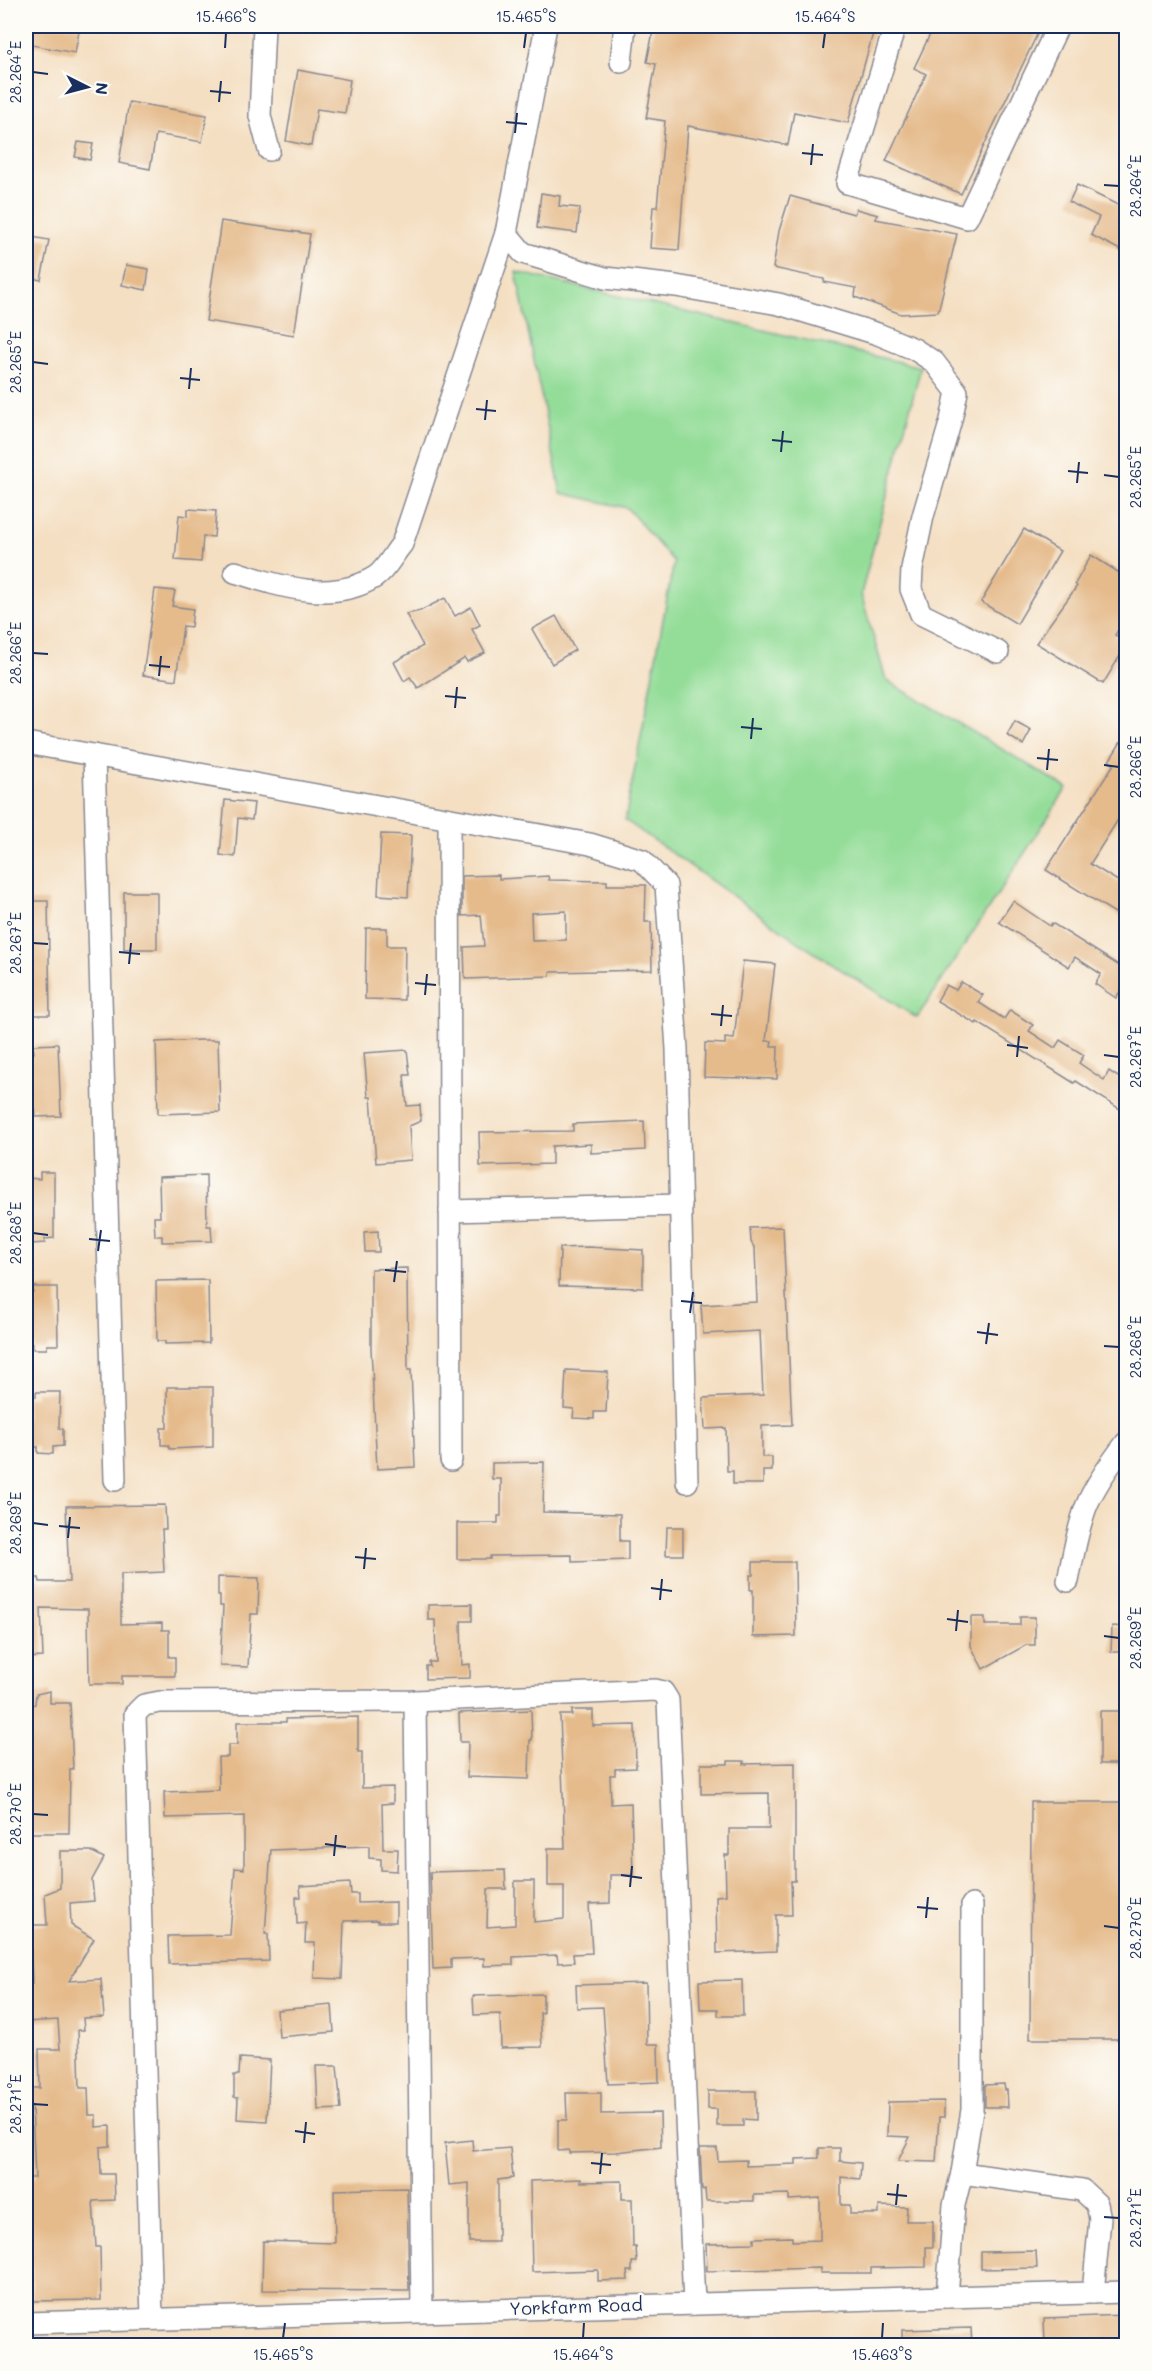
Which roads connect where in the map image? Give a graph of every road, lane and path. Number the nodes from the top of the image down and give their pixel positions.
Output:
1 (264, 26) edge
2 (546, 26) edge
3 (625, 26) edge
4 (895, 26) edge
5 (1058, 26) edge
6 (621, 62) dead end
7 (268, 150) dead end
8 (506, 233) junction
9 (235, 572) dead end
10 (998, 652) dead end
11 (26, 743) edge
12 (94, 754) junction
13 (449, 819) junction
14 (681, 1205) junction
15 (450, 1211) junction
16 (1126, 1443) edge
17 (451, 1460) dead end
18 (116, 1480) dead end
19 (687, 1482) dead end
20 (1068, 1581) dead end
21 (415, 1701) junction
22 (972, 1905) dead end
23 (962, 2173) junction
24 (1126, 2292) edge
25 (1094, 2293) junction
26 (947, 2297) junction
27 (694, 2304) junction
28 (422, 2312) junction
29 (152, 2319) junction
30 (26, 2323) edge

1 - 7 street
2 - 8 street
3 - 6 street
4 - 5 street
8 - 9 street
8 - 10 street
11 - 12 street
12 - 13 street
12 - 18 street
13 - 14 street
13 - 15 street
14 - 15 street
14 - 19 street
15 - 17 street
16 - 20 street
21 - 27 street
21 - 28 street
21 - 29 street
22 - 23 street
23 - 25 street
23 - 26 street
24 - 25 street, Yorkfarm Road
25 - 26 street, Yorkfarm Road
26 - 27 street, Yorkfarm Road
27 - 28 street, Yorkfarm Road
28 - 29 street, Yorkfarm Road
29 - 30 street, Yorkfarm Road

